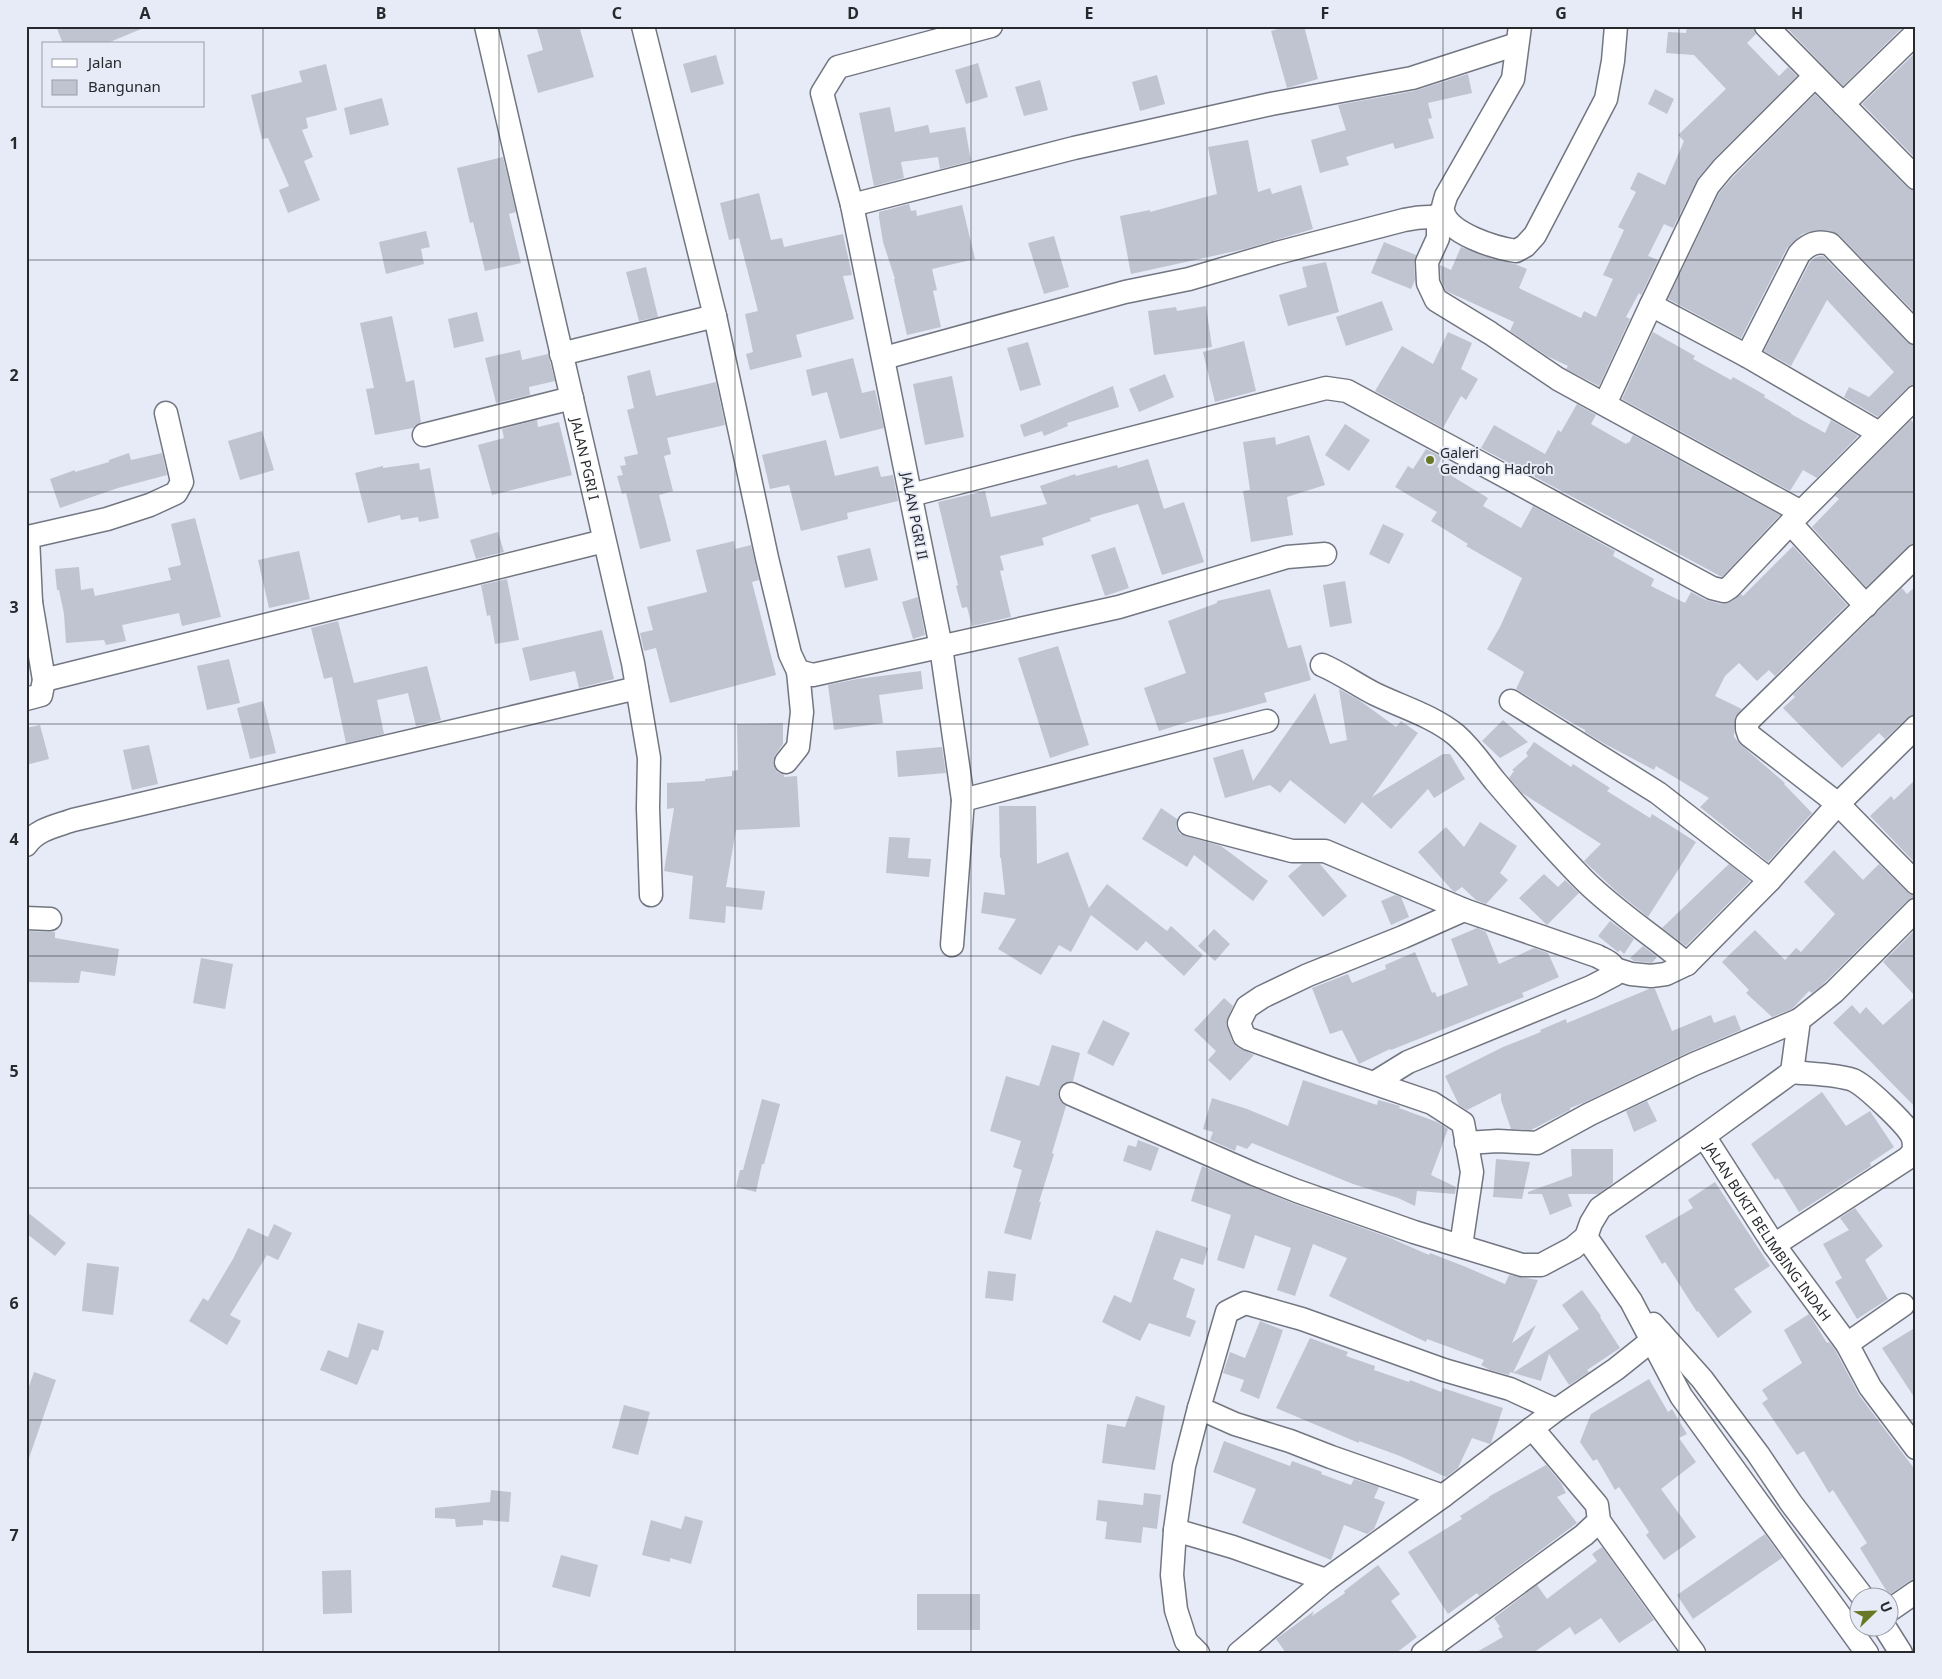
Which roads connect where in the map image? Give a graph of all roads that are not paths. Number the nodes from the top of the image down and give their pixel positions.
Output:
1 (486, 26) edge
2 (643, 26) edge
3 (990, 26) edge
4 (1616, 26) edge
5 (1766, 26) edge
6 (1916, 33) edge
7 (1519, 35) edge
8 (1815, 76) junction
9 (1843, 104) junction
10 (1916, 178) edge
11 (852, 205) junction
12 (1440, 217) junction
13 (1651, 305) junction
14 (715, 316) junction
15 (1916, 333) edge
16 (561, 354) junction
17 (1747, 356) junction
18 (884, 358) junction
19 (1916, 397) edge
20 (572, 398) junction
21 (1605, 404) junction
22 (166, 413) dead end
23 (1879, 433) junction
24 (424, 435) dead end
25 (911, 495) junction
26 (1796, 518) junction
27 (27, 537) edge
28 (604, 541) junction
29 (1325, 554) dead end
30 (1916, 556) edge
31 (28, 602) edge
32 (1866, 606) junction
33 (941, 647) junction
34 (1322, 665) dead end
35 (798, 671) junction
36 (44, 680) junction
37 (636, 688) junction
38 (26, 698) edge
39 (1511, 701) dead end
40 (1267, 721) dead end
41 (1916, 726) edge
42 (786, 762) dead end
43 (963, 800) junction
44 (1838, 804) junction
45 (1189, 824) dead end
46 (26, 845) edge
47 (1770, 880) junction
48 (1916, 883) edge
49 (651, 895) dead end
50 (1464, 910) junction
51 (1916, 910) edge
52 (26, 918) edge
53 (50, 919) dead end
54 (952, 946) dead end
55 (1687, 964) junction
56 (1615, 969) junction
57 (1799, 1020) junction
58 (1792, 1072) junction
59 (1374, 1083) junction
60 (1071, 1094) dead end
61 (1704, 1136) junction
62 (1466, 1143) junction
63 (1586, 1237) junction
64 (1774, 1245) junction
65 (1461, 1246) junction
66 (1903, 1305) dead end
67 (1656, 1337) junction
68 (1846, 1344) junction
69 (1199, 1408) junction
70 (1556, 1410) junction
71 (1532, 1428) junction
72 (1916, 1448) edge
73 (1443, 1496) junction
74 (1599, 1521) junction
75 (1175, 1530) junction
76 (1326, 1580) junction
77 (1854, 1586) edge
78 (1916, 1592) edge
79 (1900, 1603) edge
80 (1890, 1636) edge
81 (1198, 1653) edge
82 (1239, 1653) edge
83 (1423, 1653) edge
84 (1694, 1653) edge
85 (1867, 1653) edge
86 (1901, 1653) edge

1 - 16 street, JALAN PGRI I
2 - 14 street
3 - 11 street, JALAN PGRI II
4 - 12 street
5 - 8 street
6 - 9 street
7 - 11 street
7 - 12 street
8 - 9 street
8 - 13 street
9 - 10 street
11 - 18 street, JALAN PGRI II
12 - 18 street
12 - 21 street
13 - 17 street
13 - 21 street
14 - 16 street
14 - 35 street
15 - 17 street
16 - 20 street, JALAN PGRI I
17 - 23 street
18 - 25 street, JALAN PGRI II
19 - 23 street
20 - 24 street
20 - 28 street, JALAN PGRI I
21 - 26 street
22 - 27 street
23 - 26 street
25 - 26 street
25 - 33 street, JALAN PGRI II
26 - 32 street
27 - 31 street
28 - 36 street
28 - 37 street, JALAN PGRI I
29 - 33 street
30 - 32 street
31 - 36 street
32 - 44 street
33 - 35 street
33 - 43 street, JALAN PGRI II
34 - 55 street
35 - 42 street
36 - 38 street
37 - 46 street
37 - 49 street, JALAN PGRI I
39 - 47 street
40 - 43 street
41 - 44 street
43 - 54 street, JALAN PGRI II
44 - 47 street
44 - 48 street
45 - 50 street
47 - 55 street
50 - 56 street
50 - 59 street
51 - 57 street
52 - 53 street
55 - 56 street
56 - 59 street
57 - 58 street
57 - 62 street
58 - 61 street
58 - 64 street
59 - 62 street
60 - 65 street
61 - 63 street, JALAN BUKIT BELIMBING INDAH
61 - 64 street, JALAN BUKIT BELIMBING INDAH
62 - 65 street
63 - 65 street
63 - 67 street
64 - 68 street, JALAN BUKIT BELIMBING INDAH
66 - 68 street
67 - 70 street
67 - 77 street
67 - 85 street
68 - 72 street, JALAN BUKIT BELIMBING INDAH
69 - 70 street
69 - 73 street
69 - 75 street
70 - 71 street
71 - 73 street
71 - 74 street
73 - 76 street
74 - 83 street
74 - 84 street
75 - 76 street
75 - 81 street
76 - 82 street
78 - 79 street
80 - 86 street

